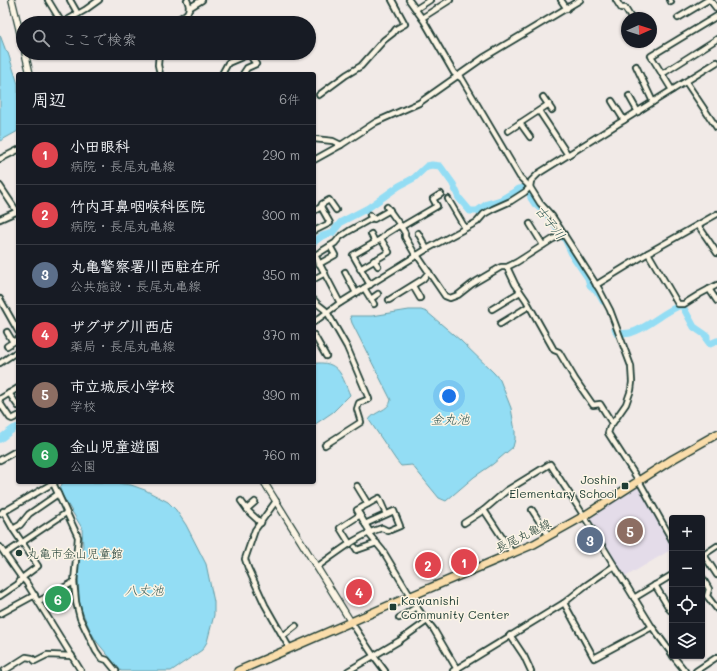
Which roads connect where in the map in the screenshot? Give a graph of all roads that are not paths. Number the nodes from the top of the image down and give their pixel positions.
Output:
1 (12, 0) edge
2 (48, 0) edge
3 (70, 0) edge
4 (99, 0) edge
5 (187, 0) edge
6 (202, 0) edge
7 (392, 0) edge
8 (409, 0) edge
9 (430, 0) edge
10 (450, 0) edge
11 (561, 0) edge
12 (580, 0) edge
13 (616, 0) edge
14 (709, 0) edge
15 (189, 8) junction
16 (416, 9) junction
17 (567, 9) junction
18 (717, 9) edge
19 (628, 12) edge
20 (78, 14) junction
21 (17, 16) edge
22 (58, 16) edge
23 (74, 16) edge
24 (183, 16) edge
25 (717, 16) edge
26 (422, 18) junction
27 (678, 18) dead end
28 (717, 39) edge
29 (27, 60) edge
30 (158, 60) edge
31 (235, 60) edge
32 (253, 60) edge
33 (717, 63) edge
34 (636, 66) dead end
35 (30, 72) edge
36 (160, 72) edge
37 (223, 72) edge
38 (244, 72) edge
39 (662, 74) junction
40 (458, 76) junction
41 (686, 82) junction
42 (672, 90) junction
43 (320, 95) dead end
44 (629, 96) dead end
45 (544, 97) dead end
46 (612, 101) dead end
47 (653, 102) junction
48 (549, 104) junction
49 (552, 110) dead end
50 (539, 111) junction
51 (638, 112) junction
52 (624, 120) junction
53 (715, 122) edge
54 (520, 123) junction
55 (717, 128) edge
56 (508, 131) dead end
57 (530, 137) dead end
58 (316, 139) edge
59 (341, 145) junction
60 (16, 151) edge
61 (568, 155) junction
62 (0, 159) edge
63 (316, 159) edge
64 (0, 186) edge
65 (530, 187) junction
66 (441, 194) dead end
67 (448, 199) dead end
68 (16, 209) edge
69 (317, 209) edge
70 (336, 210) dead end
71 (16, 213) edge
72 (717, 214) edge
73 (0, 219) edge
74 (530, 224) dead end
75 (698, 224) junction
76 (400, 225) junction
77 (465, 228) junction
78 (389, 229) dead end
79 (316, 230) edge
80 (418, 233) dead end
81 (371, 234) dead end
82 (562, 235) junction
83 (381, 239) junction
84 (375, 242) junction
85 (543, 245) junction
86 (330, 246) junction
87 (427, 249) junction
88 (648, 253) junction
89 (717, 253) edge
90 (316, 255) edge
91 (417, 255) junction
92 (316, 259) edge
93 (374, 260) junction
94 (319, 264) junction
95 (378, 266) dead end
96 (507, 267) junction
97 (360, 269) junction
98 (429, 272) junction
99 (325, 273) junction
100 (345, 273) dead end
101 (316, 278) edge
102 (370, 285) junction
103 (596, 285) junction
104 (413, 286) junction
105 (717, 286) edge
106 (364, 288) junction
107 (709, 289) junction
108 (520, 292) junction
109 (356, 293) junction
110 (378, 294) dead end
111 (420, 298) dead end
112 (371, 299) junction
113 (0, 300) edge
114 (389, 300) dead end
115 (340, 302) junction
116 (717, 302) edge
117 (316, 303) edge
118 (374, 304) dead end
119 (529, 306) junction
120 (492, 309) dead end
121 (327, 312) junction
122 (316, 320) edge
123 (500, 324) dead end
124 (16, 328) edge
125 (7, 332) dead end
126 (316, 338) edge
127 (16, 340) edge
128 (13, 342) junction
129 (7, 346) dead end
130 (16, 352) edge
131 (326, 356) dead end
132 (0, 363) edge
133 (16, 389) edge
134 (10, 393) junction
135 (0, 399) edge
136 (0, 403) edge
137 (16, 403) edge
138 (16, 417) edge
139 (612, 423) junction
140 (717, 434) edge
141 (326, 445) dead end
142 (16, 451) edge
143 (0, 460) edge
144 (639, 481) junction
145 (51, 484) edge
146 (55, 484) edge
147 (265, 484) edge
148 (357, 486) dead end
149 (58, 494) junction
150 (241, 501) dead end
151 (276, 501) junction
152 (255, 502) dead end
153 (368, 504) junction
154 (247, 509) junction
155 (484, 510) junction
156 (532, 510) dead end
157 (2, 513) edge
158 (66, 513) junction
159 (386, 514) junction
160 (360, 515) junction
161 (584, 516) junction
162 (260, 523) junction
163 (464, 523) dead end
164 (365, 524) junction
165 (13, 529) junction
166 (369, 532) junction
167 (669, 535) edge
168 (549, 536) junction
169 (22, 542) junction
170 (377, 543) junction
171 (350, 544) junction
172 (717, 546) edge
173 (0, 547) edge
174 (355, 547) dead end
175 (5, 554) junction
176 (512, 554) junction
177 (705, 555) edge
178 (705, 559) edge
179 (614, 566) junction
180 (317, 567) junction
181 (717, 574) edge
182 (669, 577) edge
183 (22, 578) junction
184 (74, 582) junction
185 (705, 582) edge
186 (655, 585) junction
187 (35, 595) junction
188 (0, 596) edge
189 (410, 596) junction
190 (634, 598) junction
191 (39, 601) junction
192 (564, 603) junction
193 (669, 605) edge
194 (417, 607) junction
195 (717, 608) edge
196 (0, 614) edge
197 (399, 618) dead end
198 (427, 621) junction
199 (351, 622) junction
200 (296, 626) dead end
201 (652, 627) junction
202 (510, 635) junction
203 (283, 636) junction
204 (290, 649) junction
205 (669, 650) edge
206 (373, 655) junction
207 (72, 656) junction
208 (717, 657) edge
209 (676, 659) edge
210 (0, 667) edge
211 (456, 670) edge
212 (3, 671) edge
213 (81, 671) edge
214 (116, 671) edge
215 (238, 671) edge
216 (348, 671) edge
217 (385, 671) edge
218 (531, 671) edge
219 (685, 671) edge
220 (696, 671) edge

1 - 21 street
2 - 22 street
3 - 20 street
4 - 20 street
5 - 15 street
6 - 15 street
7 - 43 street
8 - 16 street
9 - 16 street
10 - 26 street
11 - 17 street
12 - 17 street
13 - 19 street
14 - 18 street
14 - 27 street
15 - 24 street
16 - 26 street
17 - 40 street
20 - 23 street
25 - 39 street
26 - 40 street
28 - 39 street
29 - 35 street
30 - 36 street
31 - 37 street
32 - 38 street
33 - 41 street
34 - 47 street
39 - 42 street
40 - 59 street
40 - 65 street
41 - 42 street
41 - 53 street
42 - 47 street
44 - 51 street
45 - 48 street
46 - 52 street
47 - 51 street
48 - 49 street
48 - 50 street
50 - 54 street
50 - 61 street
51 - 52 street
52 - 61 street
53 - 55 street
54 - 56 street
54 - 57 street
58 - 59 street
59 - 63 street
60 - 62 street
61 - 65 street
64 - 68 street
65 - 77 street
65 - 82 street
66 - 76 street
67 - 77 street
69 - 70 street
69 - 79 street
71 - 73 street
72 - 75 street
74 - 85 street
75 - 88 street
75 - 89 street
76 - 78 street
76 - 83 street
76 - 86 street
76 - 91 street
77 - 87 street
80 - 87 street
81 - 84 street
82 - 85 street
82 - 103 street
83 - 84 street
83 - 93 street
84 - 97 street
85 - 96 street
86 - 90 street
86 - 94 street
87 - 91 street
88 - 103 street
88 - 107 street
91 - 98 street
91 - 102 street
92 - 94 street
93 - 95 street
93 - 97 street
94 - 99 street
96 - 98 street
96 - 108 street
97 - 102 street
98 - 104 street
99 - 101 street
99 - 115 street
100 - 109 street
102 - 106 street
103 - 139 street
104 - 111 street
104 - 114 street
105 - 107 street
106 - 109 street
106 - 112 street
107 - 116 street
108 - 119 street
108 - 120 street
109 - 115 street
110 - 112 street
112 - 118 street
113 - 124 street
115 - 121 street
117 - 121 street
119 - 123 street
119 - 139 street
121 - 122 street
121 - 141 street
125 - 128 street
126 - 131 street
127 - 128 street
128 - 129 street
130 - 132 street
133 - 134 street
134 - 135 street
134 - 137 street
136 - 138 street
139 - 144 street
140 - 144 main road, 長尾丸亀線
142 - 143 street
144 - 161 main road, 長尾丸亀線
144 - 167 street
145 - 157 street
146 - 149 street
147 - 151 street
148 - 153 street
149 - 158 street
149 - 165 street
150 - 154 street
151 - 162 street
151 - 180 street
152 - 154 street
153 - 159 street
153 - 160 street
154 - 162 street
155 - 161 street
155 - 163 street
155 - 176 street
156 - 168 street
157 - 165 street
158 - 169 street
158 - 184 street
159 - 164 street
159 - 166 street
160 - 164 street
160 - 171 street
161 - 168 main road, 長尾丸亀線
161 - 179 street
162 - 203 street
164 - 166 street
165 - 169 street
166 - 170 street
166 - 171 street
168 - 176 main road, 長尾丸亀線
169 - 175 street
169 - 183 street
170 - 174 street
170 - 189 street
171 - 180 street
172 - 177 street
173 - 175 street
175 - 183 street
176 - 189 main road, 長尾丸亀線
178 - 181 street
179 - 190 street
179 - 192 street
180 - 199 street
182 - 186 street
183 - 187 street
183 - 188 street
184 - 191 street
184 - 214 street
185 - 195 street
186 - 190 street
186 - 193 street
187 - 191 street
187 - 196 street
189 - 194 street
189 - 199 main road, 長尾丸亀線
190 - 201 street
191 - 207 street
192 - 201 street
192 - 202 street
194 - 197 street
194 - 198 street
198 - 206 street
198 - 211 street
199 - 204 main road, 長尾丸亀線
199 - 206 street
200 - 203 street
201 - 205 street
202 - 211 street
202 - 218 street
203 - 204 street
204 - 215 main road, 長尾丸亀線
206 - 216 street
206 - 217 street
207 - 212 street
207 - 213 street
208 - 220 street
209 - 219 street
210 - 212 street

